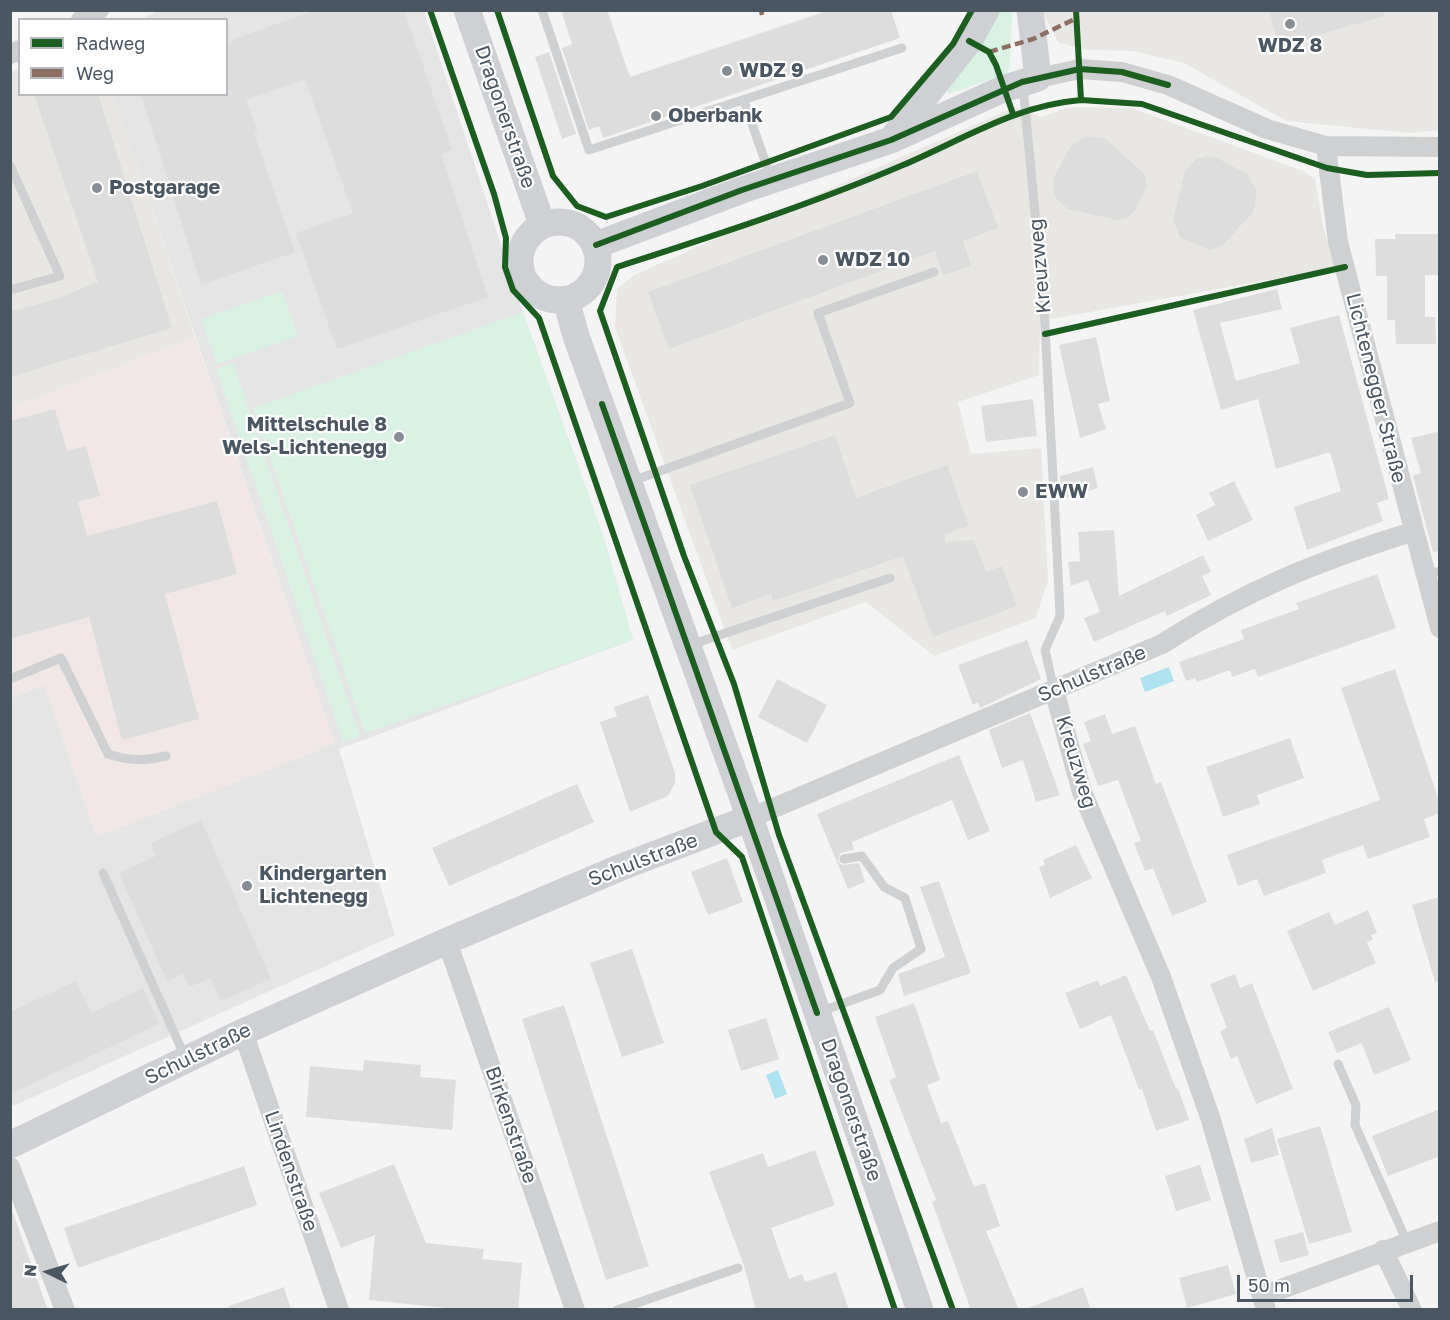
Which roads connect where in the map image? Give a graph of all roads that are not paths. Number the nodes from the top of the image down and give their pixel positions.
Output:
1 (99, 10) edge
2 (467, 10) edge
3 (543, 10) edge
4 (986, 10) edge
5 (1030, 10) edge
6 (85, 18) edge
7 (902, 48) dead end
8 (1030, 80) junction
9 (744, 101) junction
10 (891, 140) junction
11 (1326, 147) junction
12 (1440, 147) edge
13 (10, 165) edge
14 (772, 180) junction
15 (542, 224) junction
16 (596, 245) junction
17 (934, 272) dead end
18 (10, 290) edge
19 (566, 300) junction
20 (630, 482) junction
21 (1412, 532) junction
22 (1432, 573) edge
23 (890, 578) dead end
24 (1440, 628) edge
25 (688, 646) junction
26 (10, 679) edge
27 (1054, 690) junction
28 (166, 756) dead end
29 (750, 818) junction
30 (844, 859) dead end
31 (103, 873) dead end
32 (447, 941) junction
33 (817, 1013) junction
34 (243, 1032) junction
35 (186, 1059) junction
36 (1338, 1064) dead end
37 (10, 1145) edge
38 (10, 1167) edge
39 (1440, 1231) edge
40 (1407, 1242) junction
41 (1383, 1250) junction
42 (738, 1268) dead end
43 (1264, 1303) edge
44 (65, 1310) edge
45 (339, 1310) edge
46 (575, 1310) edge
47 (617, 1310) edge
48 (920, 1310) edge
49 (1412, 1310) edge

1 - 6 street
2 - 15 main road, Dragonerstraße
3 - 9 lane
4 - 10 main road
5 - 8 main road
7 - 9 lane
8 - 10 main road
8 - 11 street
8 - 27 lane, Kreuzweg
9 - 14 lane
10 - 14 main road
11 - 12 street
11 - 21 street, Lichtenegger Straße
13 - 18 lane
14 - 16 main road
15 - 16 main road
15 - 19 main road
16 - 19 main road
17 - 20 lane
19 - 20 main road, Dragonerstraße
20 - 25 main road, Dragonerstraße
21 - 22 street, Lichtenegger Straße
21 - 27 street, Schulstraße
22 - 24 street, Lichtenegger Straße
23 - 25 lane
25 - 29 main road, Dragonerstraße
26 - 28 lane
27 - 29 street, Schulstraße
27 - 43 street, Kreuzweg
29 - 32 main road, Schulstraße
29 - 33 main road, Dragonerstraße
30 - 33 lane
31 - 35 lane
32 - 34 main road, Schulstraße
32 - 46 street, Birkenstraße
33 - 48 main road, Dragonerstraße
34 - 35 main road, Schulstraße
34 - 45 street, Lindenstraße
35 - 37 main road, Schulstraße
36 - 40 lane
38 - 44 street
39 - 40 street
40 - 41 street
41 - 43 street
41 - 49 street
42 - 47 lane

